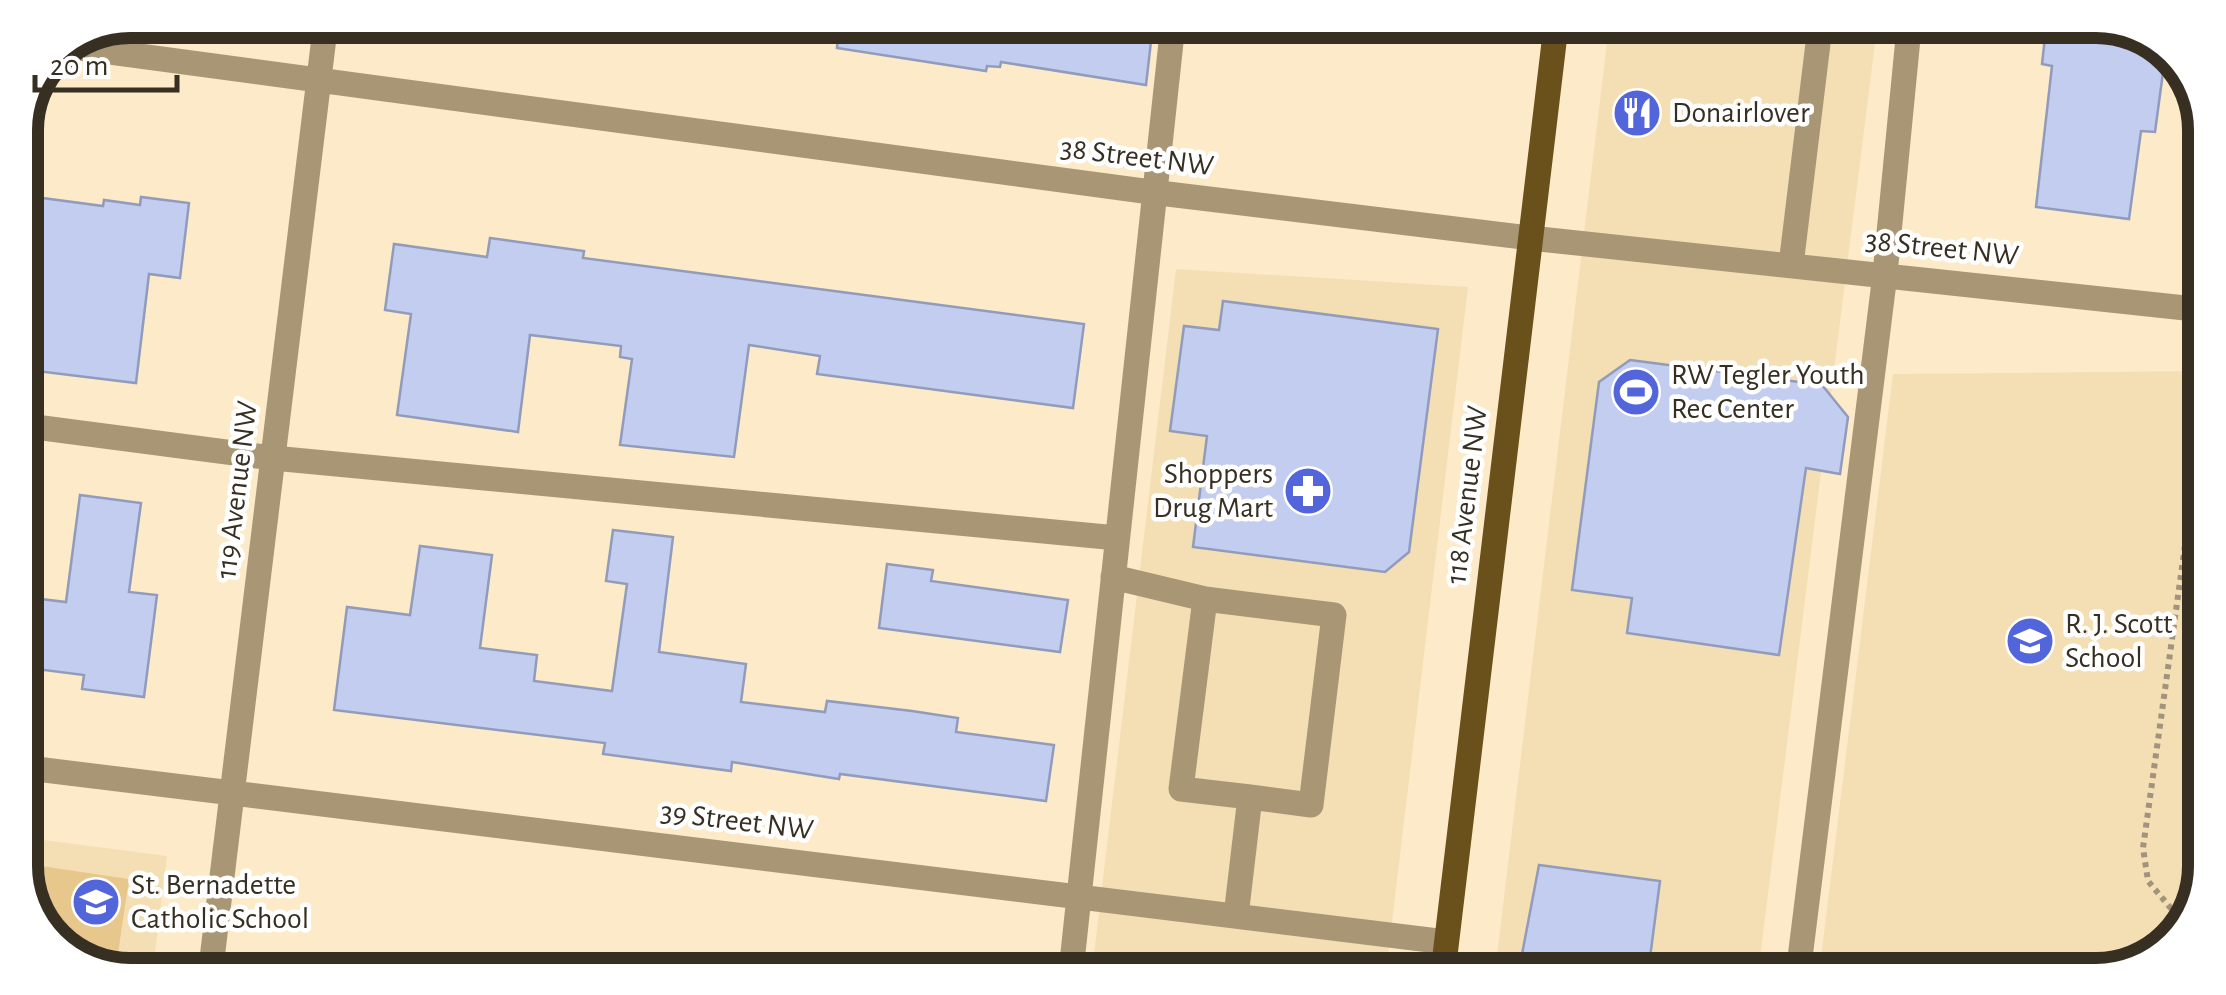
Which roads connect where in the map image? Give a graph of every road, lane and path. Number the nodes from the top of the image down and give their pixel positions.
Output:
1 (324, 38) edge
2 (1170, 38) edge
3 (1555, 38) edge
4 (1819, 38) edge
5 (1907, 38) edge
6 (87, 49) edge
7 (319, 78) junction
8 (1151, 192) junction
9 (1530, 238) junction
10 (1791, 264) junction
11 (1885, 274) junction
12 (2188, 308) edge
13 (38, 427) edge
14 (274, 458) junction
15 (2188, 519) edge
16 (1117, 538) junction
17 (1113, 577) junction
18 (1205, 599) junction
19 (38, 770) edge
20 (232, 790) junction
21 (1250, 798) junction
22 (1081, 896) junction
23 (2175, 913) edge
24 (1236, 916) junction
25 (1446, 942) junction
26 (212, 958) edge
27 (1073, 958) edge
28 (1444, 958) edge
29 (1800, 958) edge

1 - 7 street, 119 Avenue NW
2 - 8 street
3 - 9 main road, 118 Avenue NW
4 - 10 street
5 - 11 street
6 - 7 street, 38 Street NW
7 - 8 street, 38 Street NW
7 - 14 street, 119 Avenue NW
8 - 9 street, 38 Street NW
8 - 16 street
9 - 10 street, 38 Street NW
9 - 25 main road, 118 Avenue NW
10 - 11 street, 38 Street NW
11 - 12 street, 38 Street NW
11 - 29 street
13 - 14 street
14 - 16 street
14 - 20 street, 119 Avenue NW
15 - 23 path
16 - 17 street
17 - 18 street
17 - 22 street
18 - 21 street
18 - 21 street
19 - 20 street, 39 Street NW
20 - 22 street, 39 Street NW
20 - 26 street, 119 Avenue NW
21 - 24 street
22 - 24 street, 39 Street NW
22 - 27 street
24 - 25 street, 39 Street NW
25 - 28 main road, 118 Avenue NW

